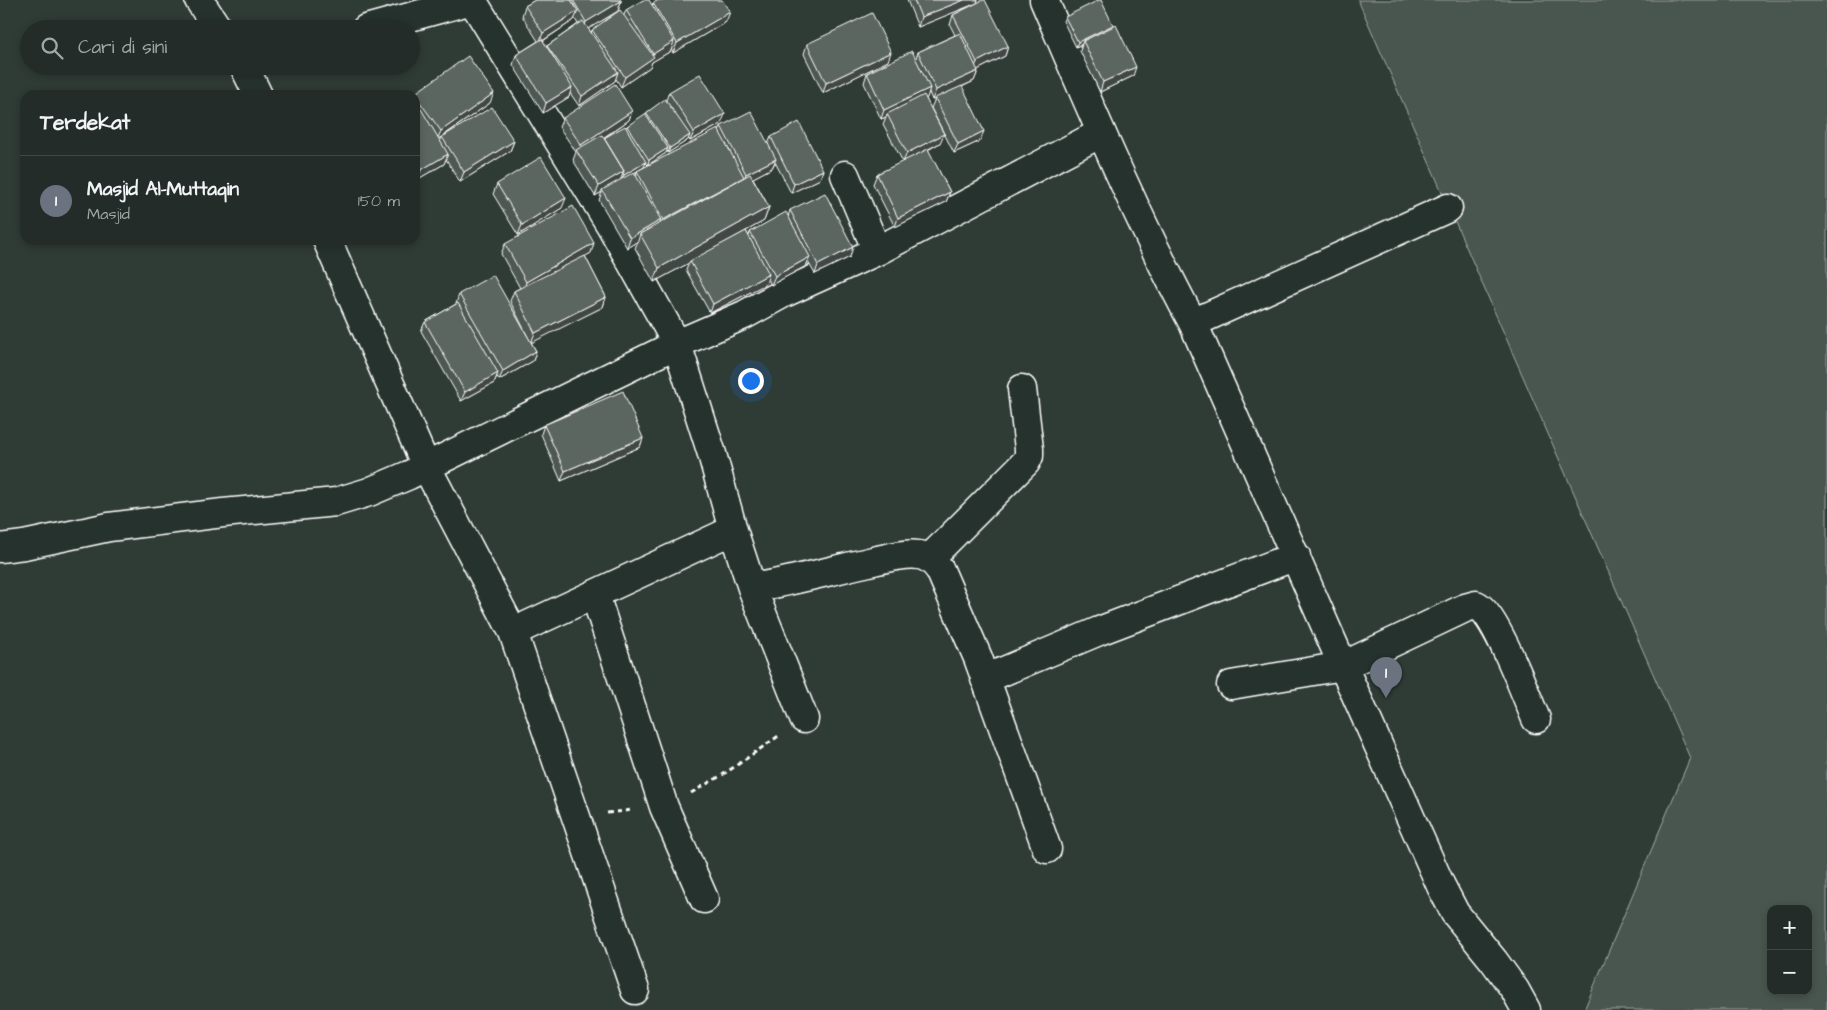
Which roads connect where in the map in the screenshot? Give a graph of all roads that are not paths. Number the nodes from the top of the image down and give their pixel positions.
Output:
1 (199, 0) edge
2 (472, 0) edge
3 (1044, 0) edge
4 (212, 20) edge
5 (399, 20) edge
6 (1101, 133) junction
7 (845, 174) dead end
8 (1448, 208) dead end
9 (329, 245) edge
10 (877, 251) junction
11 (1193, 323) junction
12 (677, 344) junction
13 (1022, 389) dead end
14 (426, 466) junction
15 (733, 530) junction
16 (0, 548) edge
17 (1296, 556) junction
18 (929, 559) junction
19 (752, 588) junction
20 (595, 595) junction
21 (513, 632) junction
22 (1343, 666) junction
23 (985, 679) junction
24 (1231, 685) dead end
25 (804, 719) road end
26 (1536, 719) dead end
27 (1047, 849) dead end
28 (704, 899) dead end
29 (635, 990) dead end
30 (1526, 1010) edge

1 - 4 street
2 - 5 street
2 - 12 street
3 - 6 street
6 - 10 street
6 - 11 street
7 - 10 street
8 - 11 street
9 - 14 street
10 - 12 street
11 - 17 street
12 - 14 street
12 - 15 street
13 - 18 street
14 - 16 street
14 - 21 street
15 - 19 street
15 - 20 street
17 - 22 street
17 - 23 street
18 - 19 street
18 - 23 street
19 - 25 street
20 - 21 street
20 - 28 street
21 - 29 street
22 - 24 street
22 - 26 street
22 - 30 street
23 - 27 street

